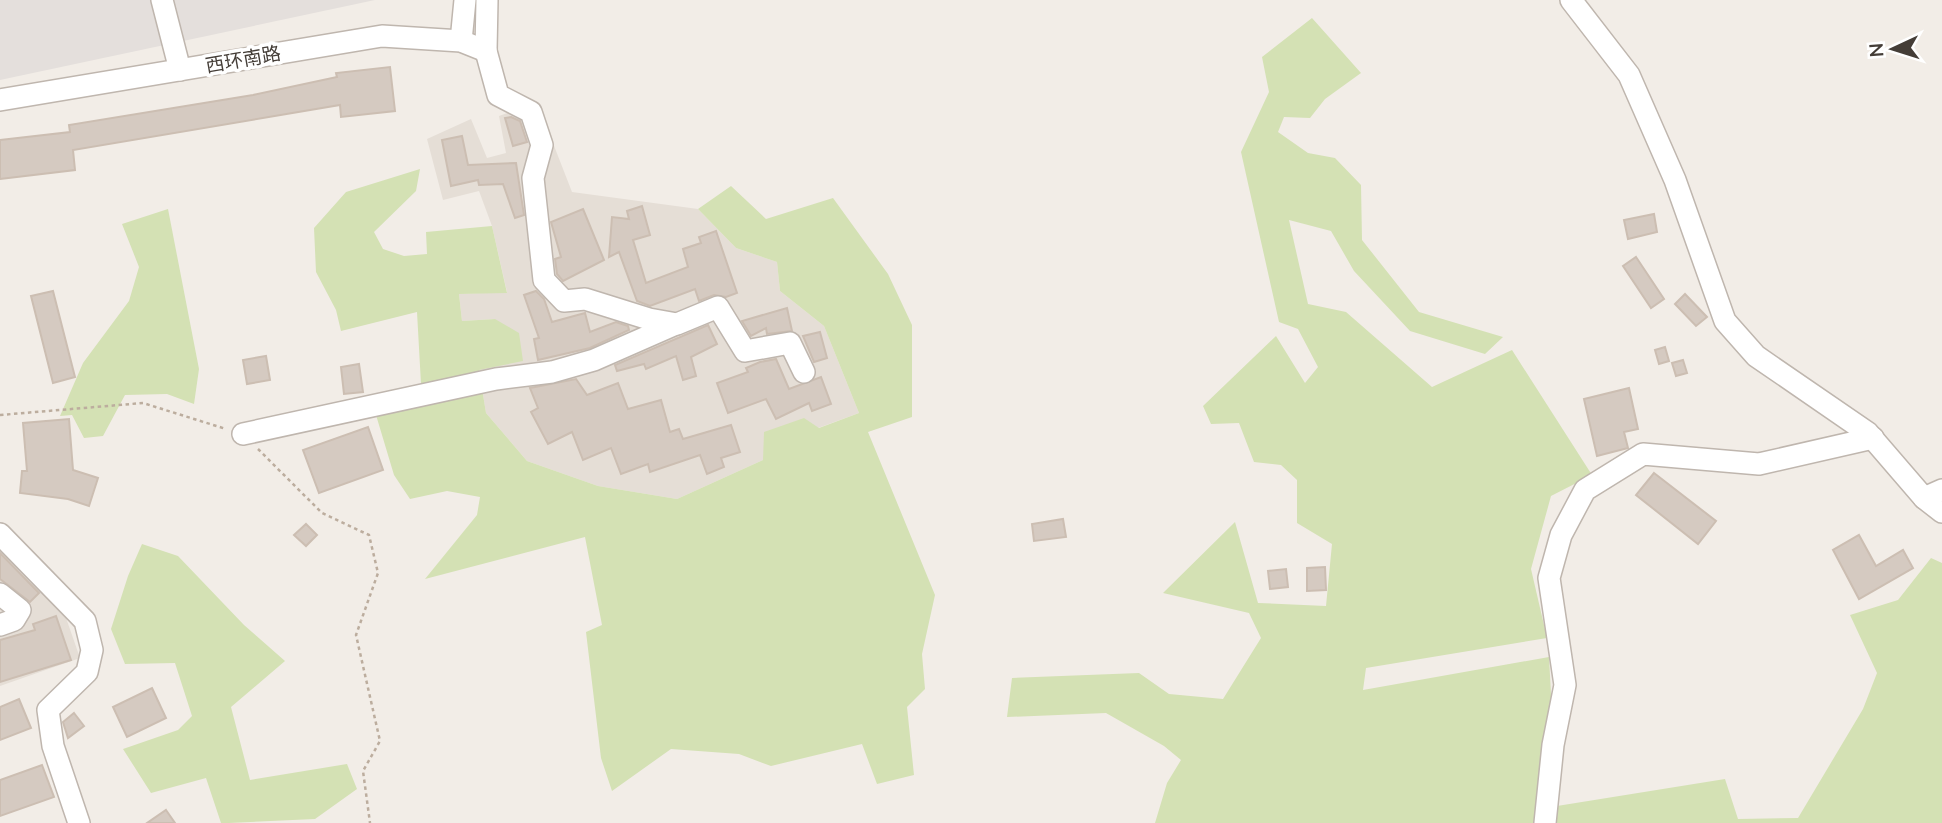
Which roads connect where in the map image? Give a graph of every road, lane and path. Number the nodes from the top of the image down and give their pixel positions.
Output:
1 (162, 0) edge
2 (465, 0) edge
3 (487, 0) edge
4 (1571, 0) edge
5 (461, 41) junction
6 (486, 51) junction
7 (180, 70) junction
8 (0, 100) edge
9 (677, 324) junction
10 (804, 372) dead end
11 (0, 415) edge
12 (243, 434) junction
13 (1872, 438) junction
14 (1933, 494) edge
15 (1942, 512) edge
16 (0, 534) edge
17 (0, 594) edge
18 (0, 625) edge
19 (79, 823) edge
20 (370, 823) edge
21 (1545, 823) edge

1 - 7 street
2 - 5 street
3 - 6 street
4 - 13 street
5 - 6 street, 西环南路
5 - 7 street, 西环南路
6 - 9 street
7 - 8 street, 西环南路
9 - 10 street
9 - 12 street
11 - 12 path
12 - 20 path
13 - 14 street
13 - 21 street
14 - 15 street
16 - 19 street
17 - 18 street

